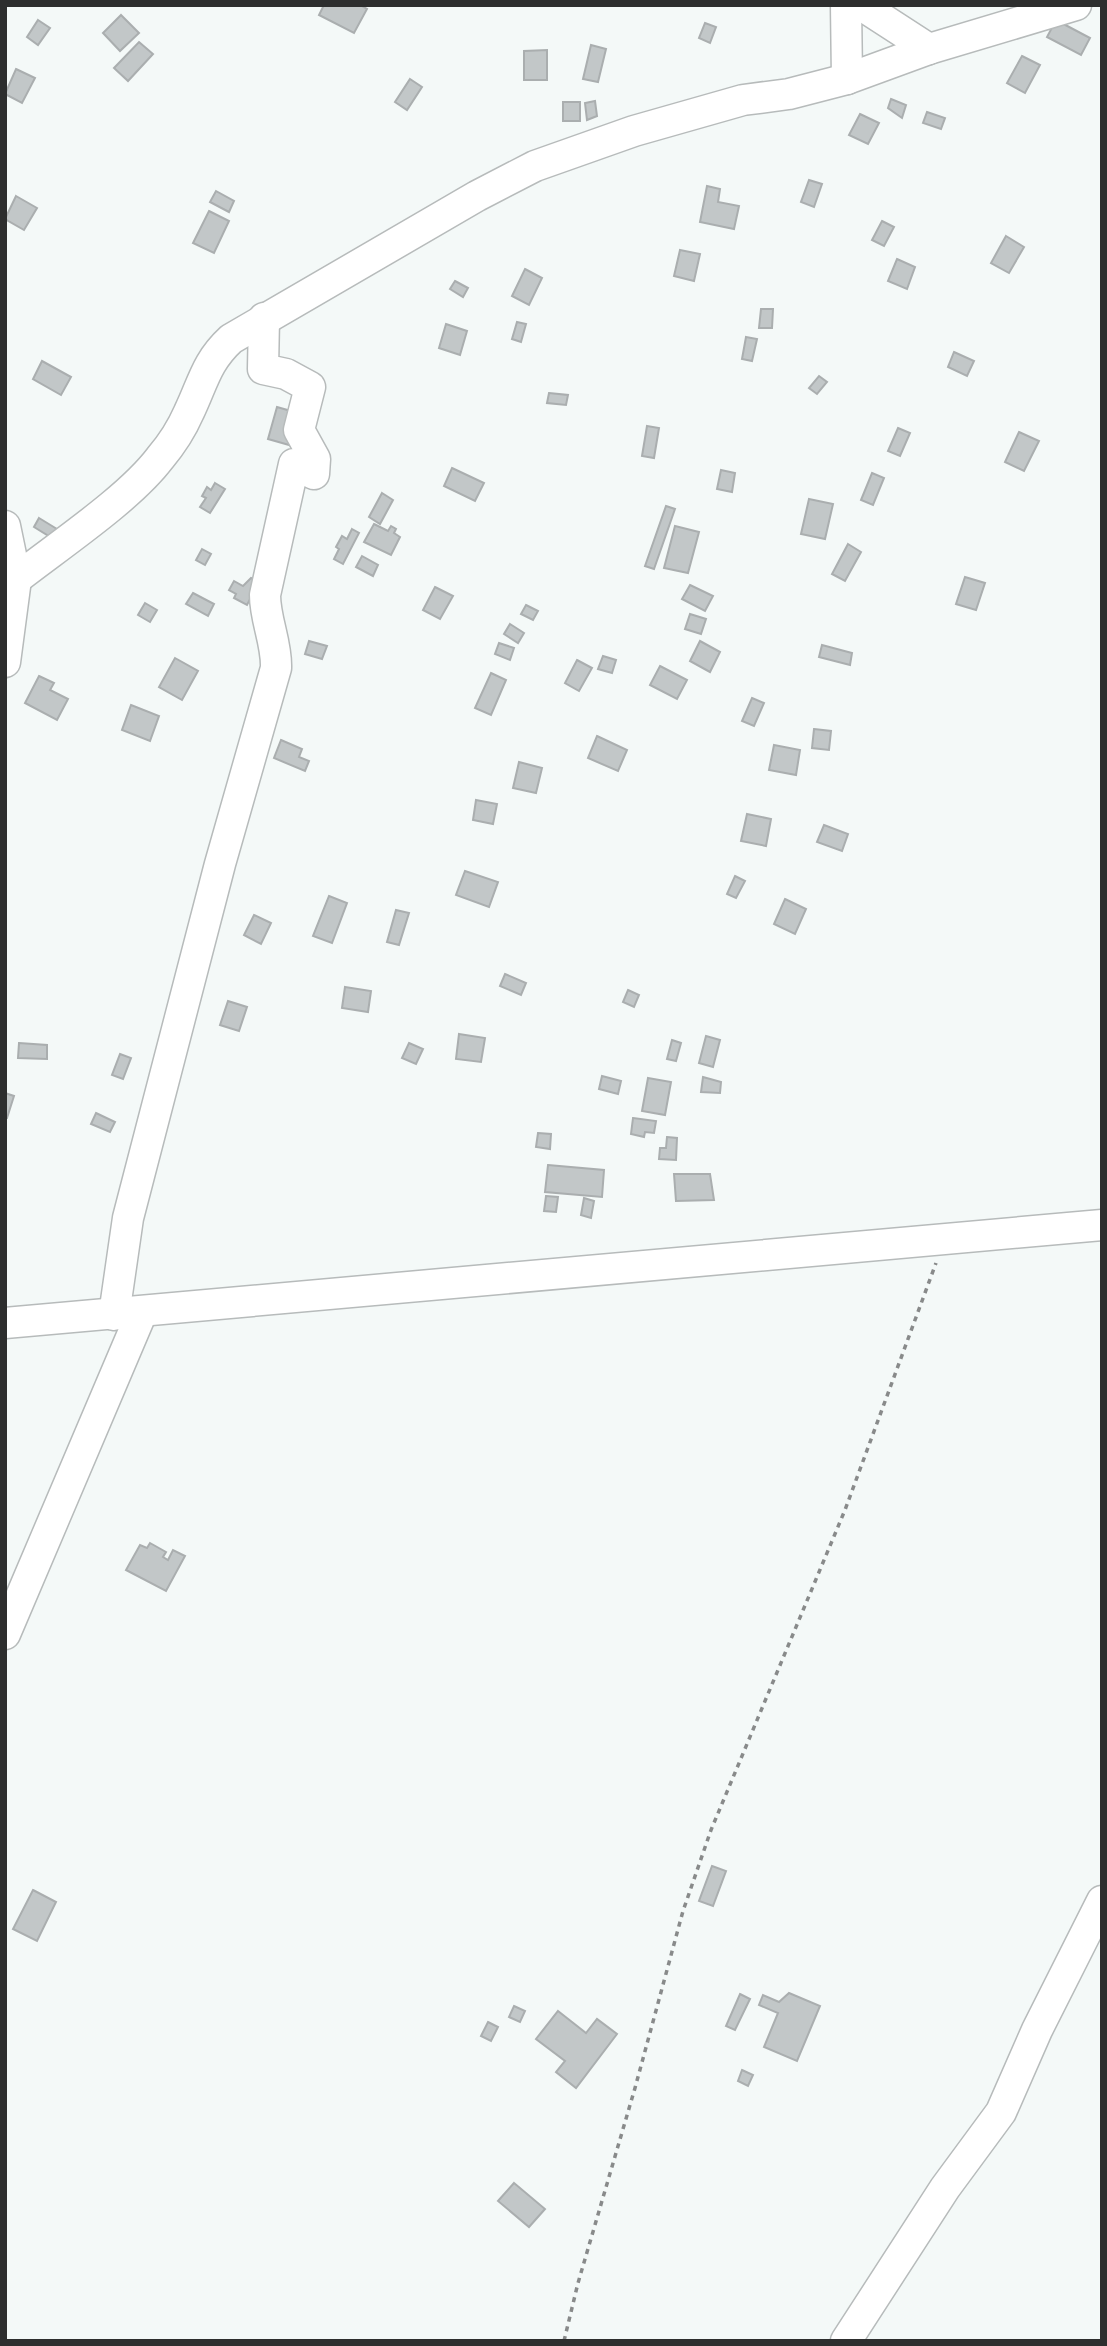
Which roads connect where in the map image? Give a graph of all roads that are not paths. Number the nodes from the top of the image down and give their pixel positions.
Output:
1 (846, 5) edge
2 (861, 5) edge
3 (1076, 5) edge
4 (929, 50) junction
5 (847, 79) junction
6 (264, 318) junction
7 (5, 526) edge
8 (11, 581) edge
9 (5, 662) edge
10 (1102, 1225) edge
11 (128, 1313) junction
12 (5, 1323) edge
13 (5, 1634) edge
14 (1102, 1901) edge
15 (846, 2341) edge

1 - 5 street
2 - 4 street
3 - 4 street
4 - 5 street
5 - 6 street
6 - 8 street
6 - 11 street
7 - 8 street
8 - 9 street
10 - 11 street
11 - 12 street
11 - 13 street
14 - 15 street

